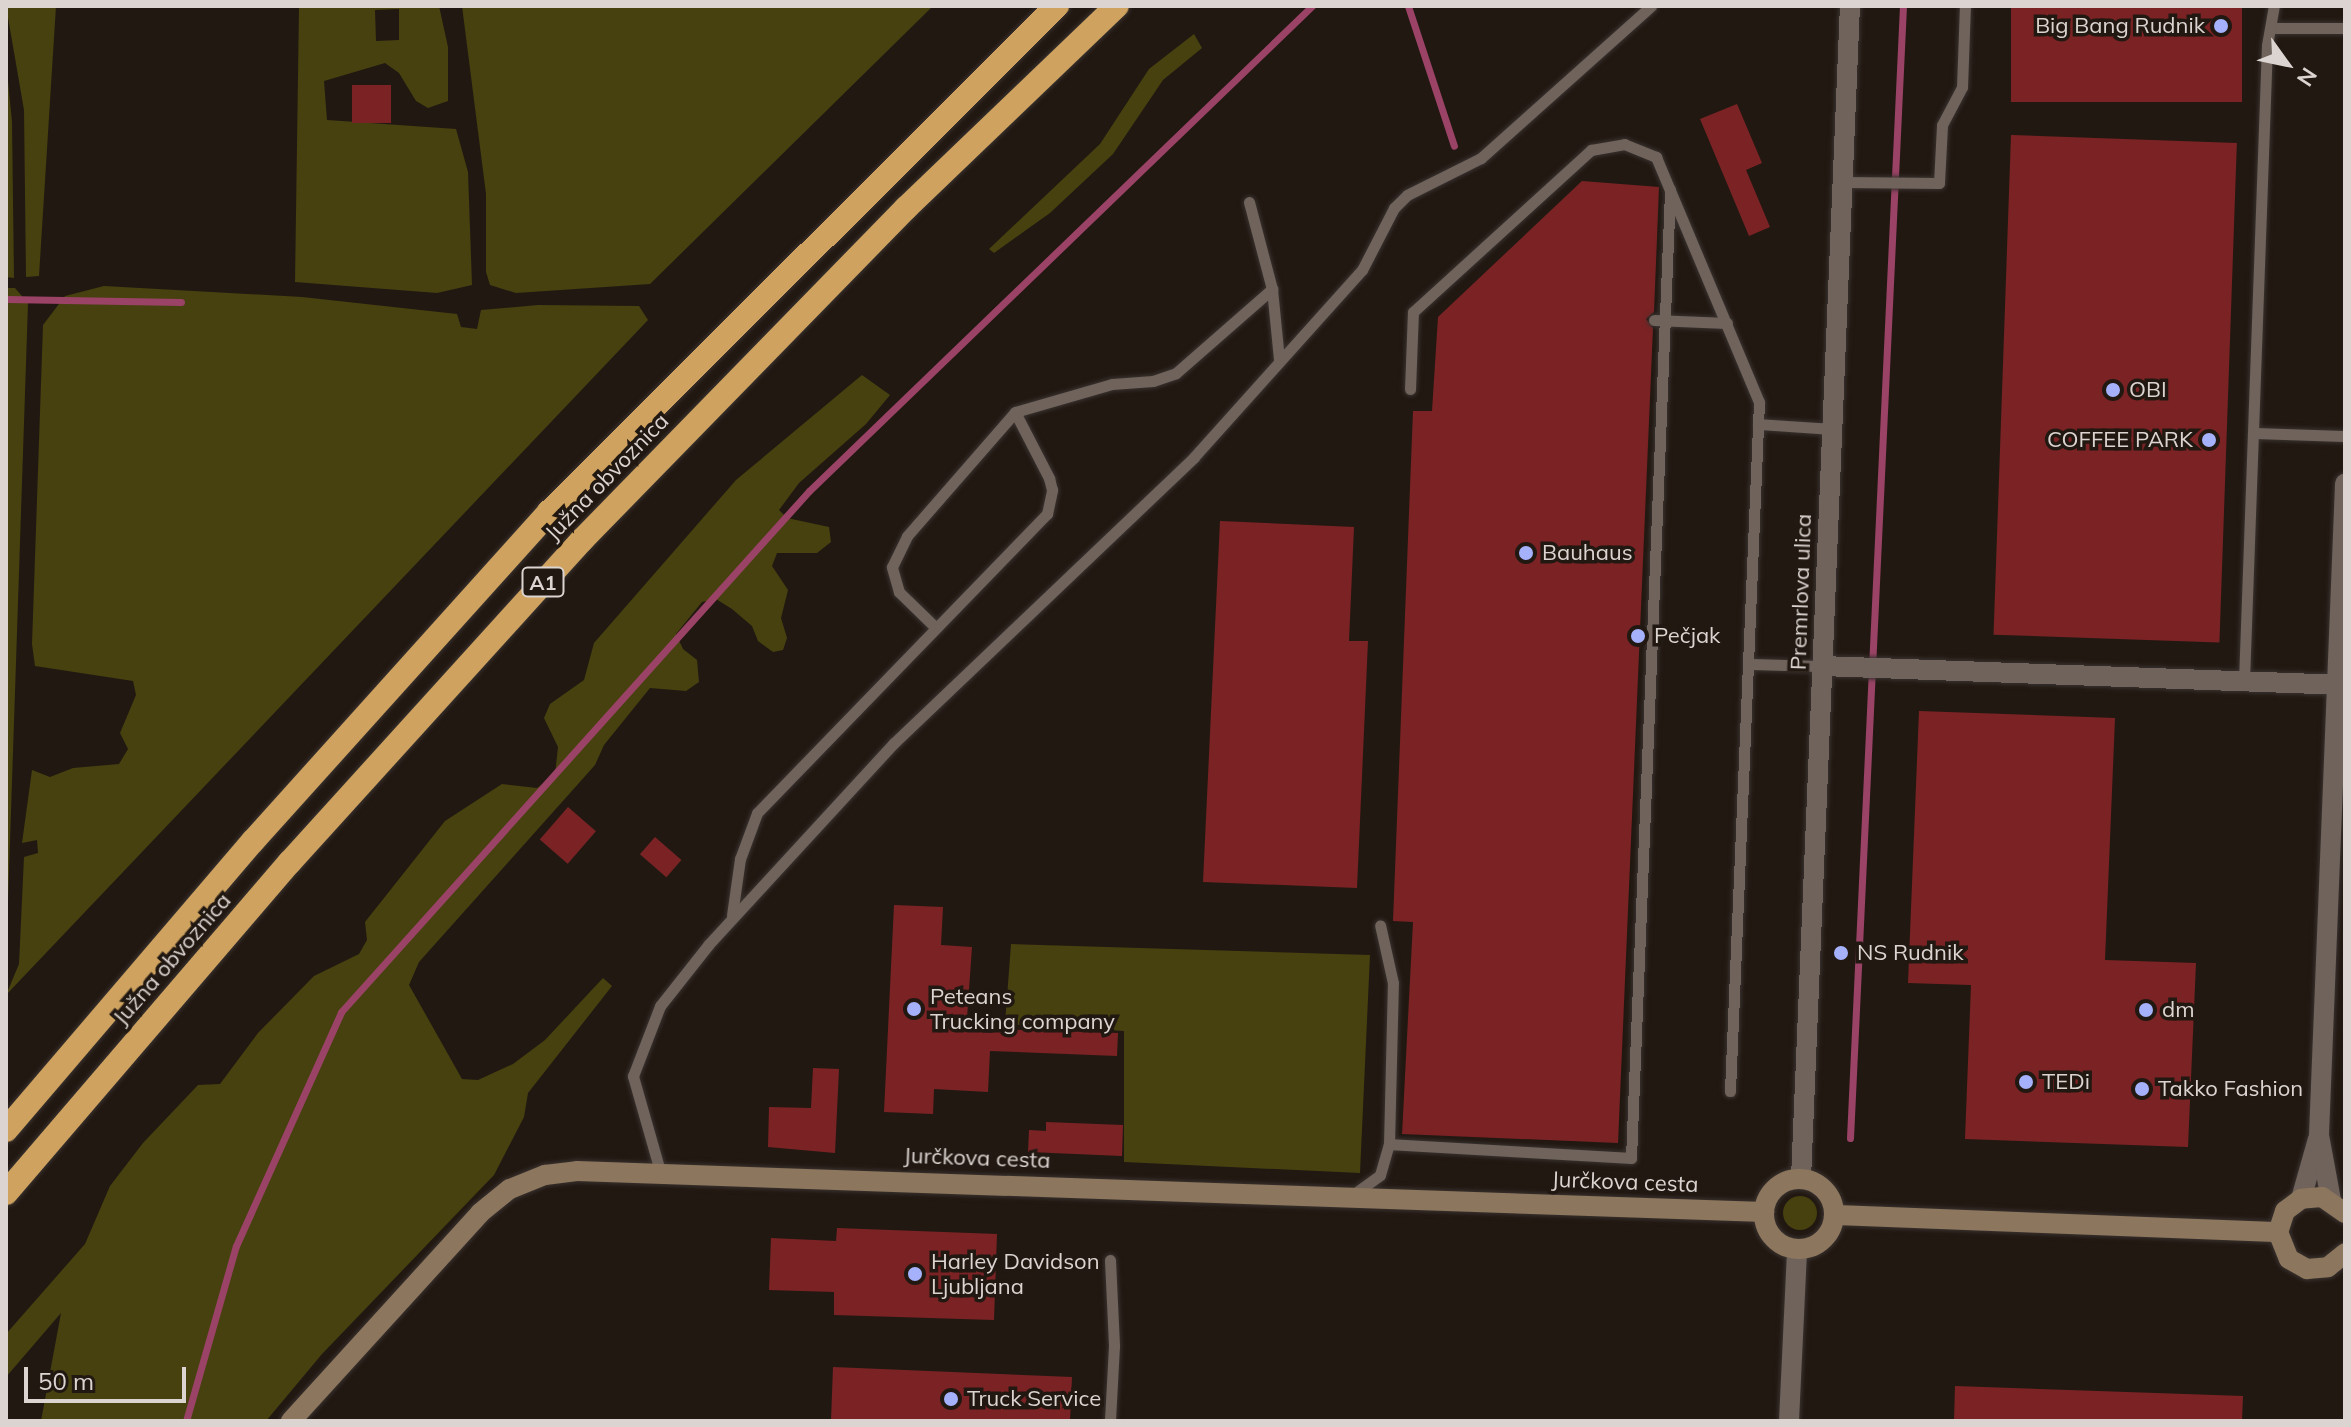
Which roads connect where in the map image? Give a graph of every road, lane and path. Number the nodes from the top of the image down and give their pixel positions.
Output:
1 (1057, 6) edge
2 (1117, 6) edge
3 (1651, 6) edge
4 (1850, 6) edge
5 (1965, 6) edge
6 (2274, 6) edge
7 (2274, 28) junction
8 (2345, 28) edge
9 (1843, 182) junction
10 (1670, 185) junction
11 (1249, 202) dead end
12 (1272, 289) junction
13 (1659, 320) junction
14 (1727, 323) junction
15 (1279, 359) junction
16 (1410, 389) dead end
17 (1015, 412) junction
18 (1758, 424) junction
19 (1831, 429) junction
20 (2253, 433) junction
21 (2345, 436) edge
22 (2345, 484) edge
23 (934, 626) junction
24 (1749, 664) junction
25 (1822, 666) junction
26 (2244, 681) junction
27 (2341, 685) edge
28 (731, 919) junction
29 (1380, 925) dead end
30 (1730, 1091) dead end
31 (6, 1130) edge
32 (2319, 1135) junction
33 (1389, 1144) junction
34 (660, 1171) junction
35 (1801, 1179) junction
36 (6, 1193) edge
37 (1354, 1194) junction
38 (2301, 1199) junction
39 (2338, 1207) edge
40 (1764, 1212) junction
41 (1834, 1215) junction
42 (2278, 1232) junction
43 (1797, 1249) junction
44 (2345, 1253) edge
45 (1110, 1260) dead end
46 (291, 1421) edge
47 (1110, 1421) edge
48 (1789, 1421) edge

1 - 31 highway, Južna obvoznica / A1
2 - 36 highway, Južna obvoznica / A1
3 - 15 lane
4 - 9 street, Premrlova ulica
5 - 9 lane
6 - 7 lane
7 - 8 lane
7 - 20 lane
9 - 19 street, Premrlova ulica
10 - 13 lane
10 - 14 lane
10 - 16 lane
11 - 12 lane
12 - 15 lane
12 - 17 lane
13 - 14 lane
13 - 33 lane
14 - 18 lane
15 - 28 lane
17 - 23 lane
17 - 23 lane
18 - 19 lane
18 - 24 lane
19 - 25 street, Premrlova ulica
20 - 21 lane
20 - 26 lane
22 - 27 street
23 - 28 lane
24 - 25 lane
24 - 30 lane
25 - 26 street
25 - 35 street, Premrlova ulica
26 - 27 street
27 - 32 street
28 - 34 lane
29 - 33 lane
32 - 38 street
32 - 39 street
33 - 37 lane
34 - 37 street, Jurčkova cesta
34 - 46 street, Jurčkova cesta
35 - 40 street
35 - 41 street
37 - 40 street, Jurčkova cesta
38 - 39 street
38 - 42 street
40 - 43 street
41 - 42 street
41 - 43 street
42 - 44 street
43 - 48 street
45 - 47 lane

